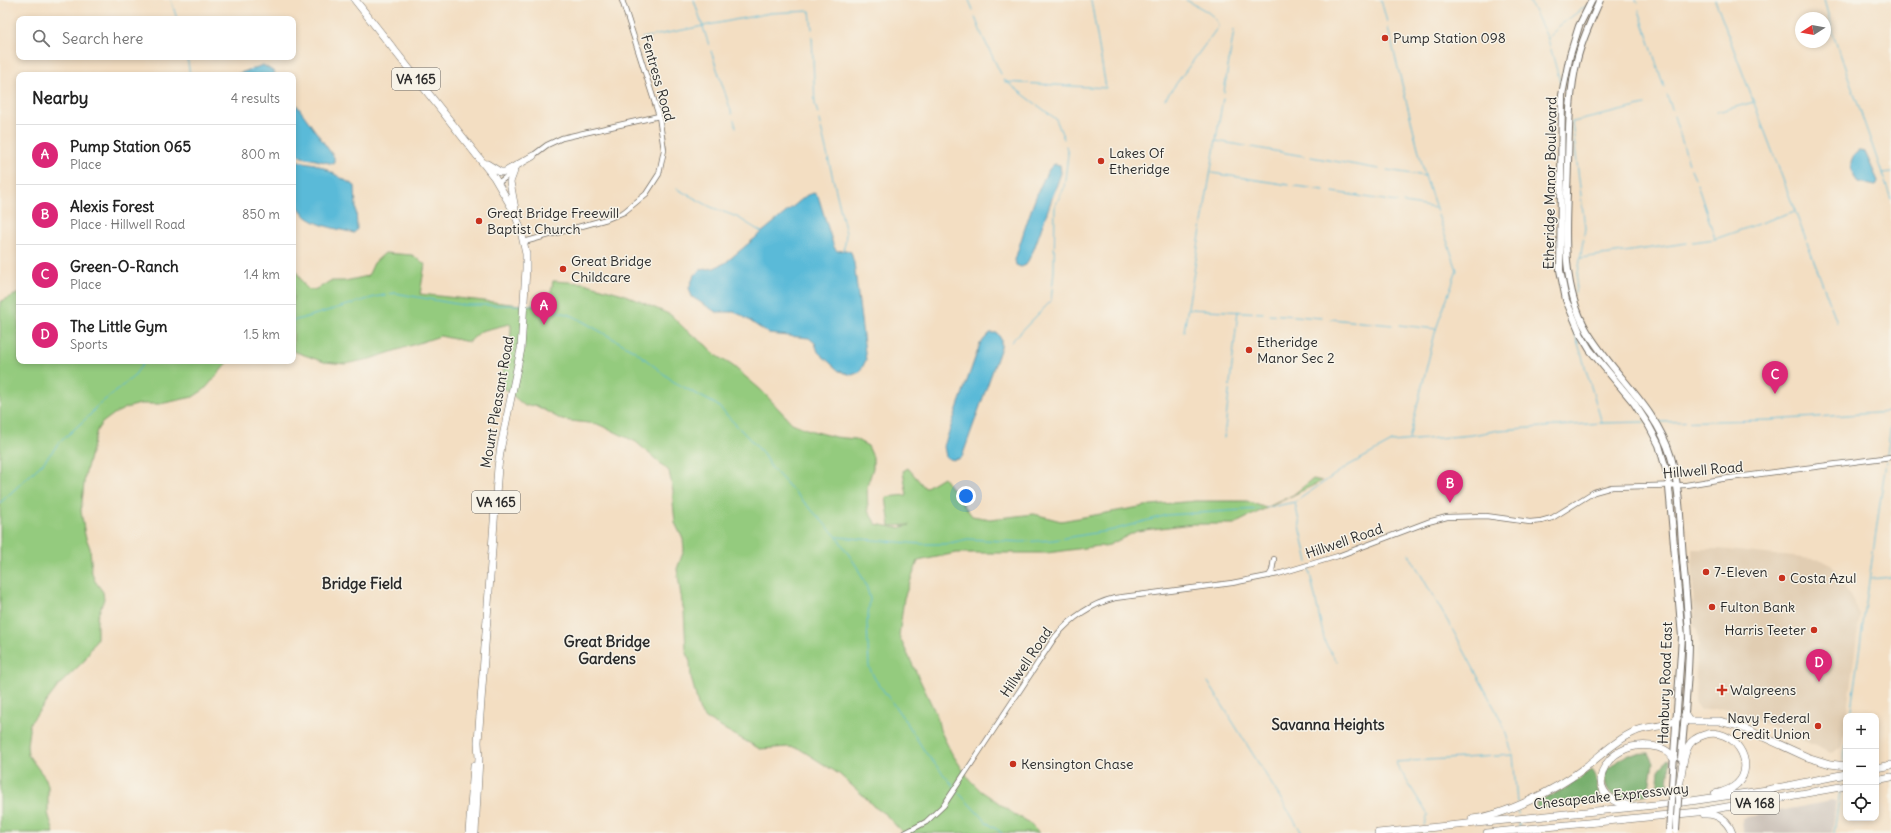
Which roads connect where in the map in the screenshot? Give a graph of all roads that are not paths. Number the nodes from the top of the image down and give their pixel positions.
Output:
1 (355, 0) edge
2 (622, 0) edge
3 (1592, 0) edge
4 (1600, 0) edge
5 (659, 116) junction
6 (533, 156) junction
7 (479, 157) junction
8 (514, 171) junction
9 (498, 184) junction
10 (515, 213) junction
11 (524, 242) junction
12 (1891, 457) edge
13 (1670, 486) junction
14 (1677, 486) junction
15 (1274, 559) dead end
16 (1268, 576) junction
17 (1685, 715) junction
18 (1677, 718) junction
19 (478, 742) junction
20 (1674, 759) junction
21 (1843, 766) edge
22 (1890, 766) edge
23 (1879, 768) edge
24 (1843, 775) edge
25 (1891, 777) edge
26 (1879, 779) edge
27 (1676, 786) junction
28 (1843, 787) edge
29 (1693, 800) junction
30 (1635, 807) junction
31 (1664, 815) junction
32 (1426, 828) junction
33 (1673, 832) edge
34 (469, 833) edge
35 (475, 833) edge
36 (905, 833) edge
37 (1378, 833) edge
38 (1487, 833) edge
39 (1732, 833) edge

1 - 7 highway, Mount Pleasant Road / VA 165
2 - 5 street, Fentress Road
3 - 13 main road, Etheridge Manor Boulevard
4 - 14 main road, Etheridge Manor Boulevard
5 - 6 street
5 - 11 street, Fentress Road
6 - 7 highway
6 - 8 street
7 - 9 highway, Mount Pleasant Road / VA 165
8 - 9 street
8 - 10 highway
9 - 10 highway, Mount Pleasant Road / VA 165
10 - 11 highway, Mount Pleasant Road / VA 165
11 - 19 highway, Mount Pleasant Road / VA 165
12 - 14 street, Hillwell Road
13 - 14 street, Hillwell Road
13 - 16 street, Hillwell Road
13 - 18 main road, Hanbury Road East
14 - 17 main road, Hanbury Road East
15 - 16 street
16 - 36 street, Hillwell Road
17 - 21 highway
17 - 27 main road, Hanbury Road East
18 - 20 main road, Hanbury Road East
18 - 32 highway
19 - 34 highway, Mount Pleasant Road / VA 165
19 - 35 highway, Mount Pleasant Road / VA 165
20 - 27 main road, Hanbury Road East
20 - 30 highway
22 - 23 highway
24 - 29 highway, Chesapeake Expressway / VA 168
25 - 26 highway
27 - 29 highway
27 - 33 main road, Hanbury Road East, bridge
28 - 31 highway, Chesapeake Expressway / VA 168
29 - 30 highway, Chesapeake Expressway / VA 168
30 - 32 highway, Chesapeake Expressway / VA 168
31 - 38 highway, Chesapeake Expressway / VA 168
31 - 39 highway
32 - 37 highway, Chesapeake Expressway / VA 168

